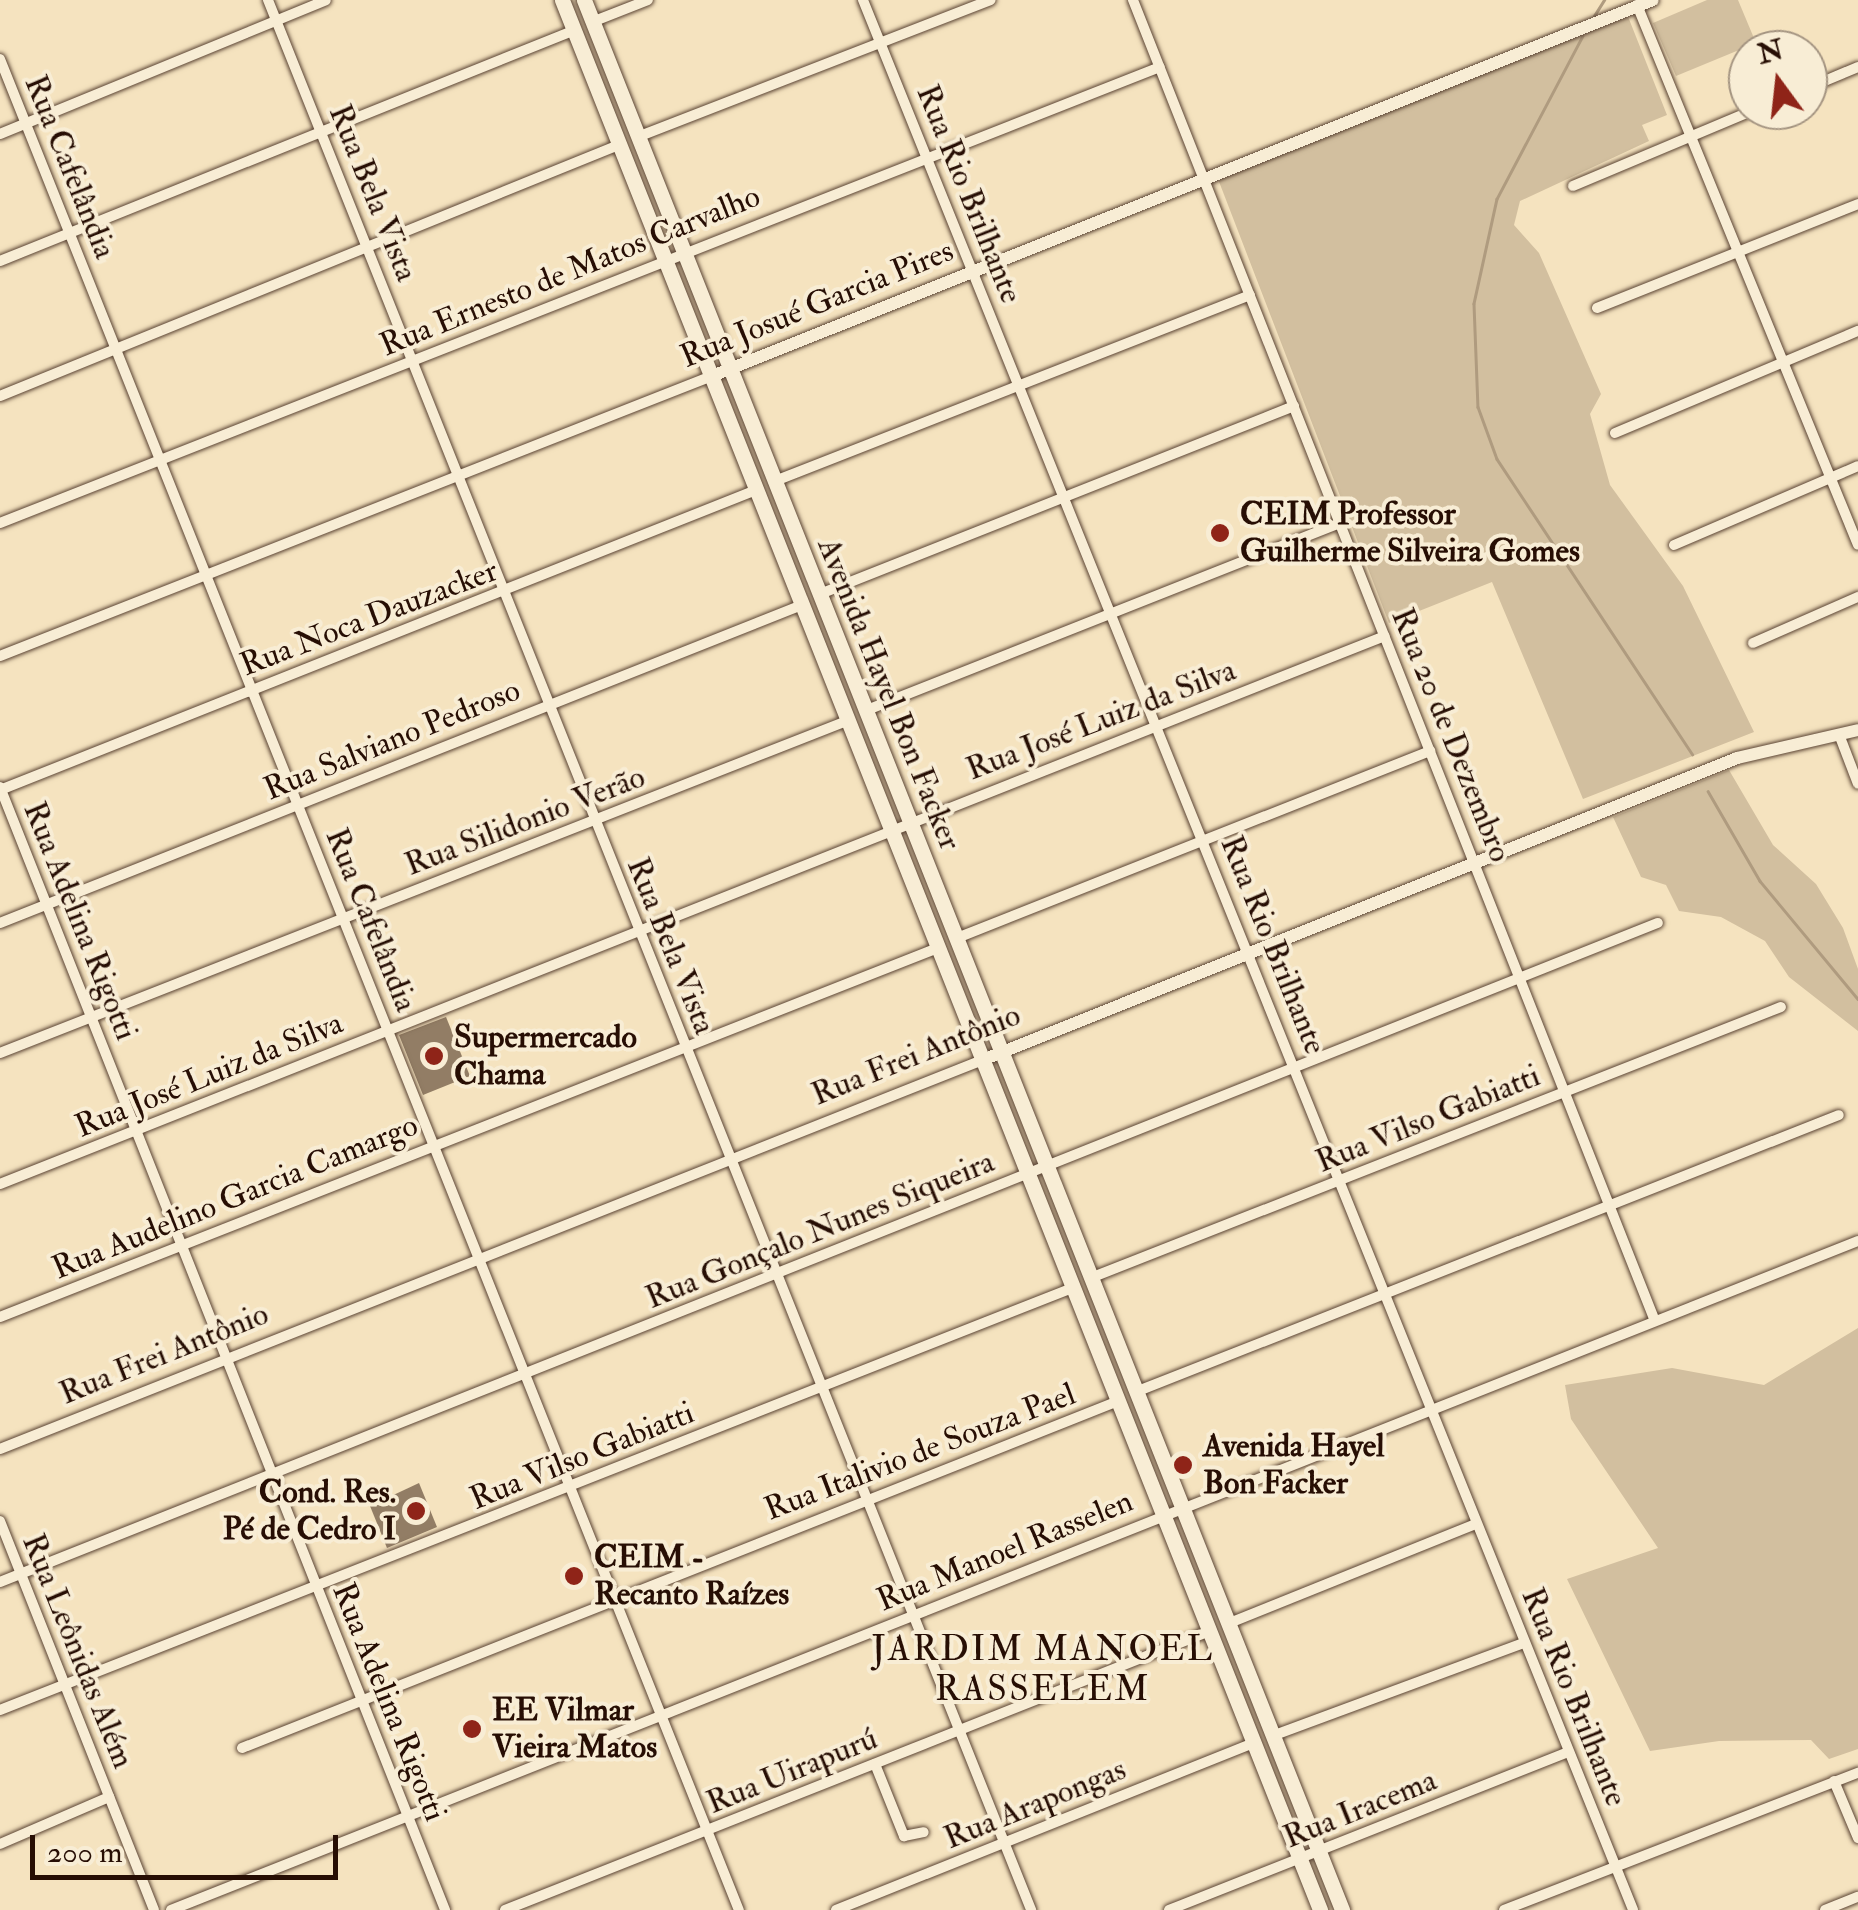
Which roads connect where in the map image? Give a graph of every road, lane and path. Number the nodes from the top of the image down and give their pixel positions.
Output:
1 (268, 0) edge
2 (326, 0) edge
3 (562, 0) edge
4 (584, 0) edge
5 (648, 0) edge
6 (863, 0) edge
7 (991, 0) edge
8 (1133, 0) edge
9 (1653, 0) edge
10 (1637, 6) junction
11 (276, 20) junction
12 (592, 22) junction
13 (575, 30) junction
14 (880, 44) junction
15 (0, 59) edge
16 (1160, 67) junction
17 (1858, 67) edge
18 (1828, 80) edge
19 (1728, 121) edge
20 (26, 124) junction
21 (322, 133) junction
22 (0, 134) edge
23 (640, 136) junction
24 (1688, 137) junction
25 (620, 144) junction
26 (927, 157) junction
27 (1204, 179) junction
28 (1573, 186) dead end
29 (1858, 204) edge
30 (69, 233) junction
31 (368, 249) junction
32 (684, 251) junction
33 (1736, 252) junction
34 (667, 260) junction
35 (0, 261) edge
36 (973, 270) junction
37 (1250, 295) junction
38 (1597, 308) dead end
39 (1858, 330) edge
40 (116, 349) junction
41 (413, 361) junction
42 (1782, 361) junction
43 (728, 366) junction
44 (712, 376) junction
45 (1020, 386) junction
46 (0, 396) edge
47 (1294, 406) junction
48 (1615, 433) dead end
49 (160, 460) junction
50 (1858, 466) edge
51 (458, 476) junction
52 (1830, 478) junction
53 (775, 481) junction
54 (756, 490) junction
55 (1065, 499) junction
56 (1340, 523) junction
57 (0, 524) edge
58 (1674, 545) dead end
59 (1858, 545) edge
60 (206, 576) junction
61 (505, 593) junction
62 (820, 594) junction
63 (1858, 597) edge
64 (802, 604) junction
65 (1110, 614) junction
66 (1385, 636) junction
67 (1753, 643) dead end
68 (0, 656) edge
69 (252, 690) junction
70 (549, 704) junction
71 (867, 710) junction
72 (844, 722) junction
73 (1154, 727) junction
74 (1858, 730) edge
75 (1840, 737) junction
76 (1430, 750) junction
77 (1858, 784) edge
78 (0, 789) edge
79 (298, 804) junction
80 (593, 821) junction
81 (910, 821) junction
82 (889, 832) junction
83 (1204, 840) junction
84 (1475, 863) junction
85 (47, 905) junction
86 (343, 918) junction
87 (1658, 923) dead end
88 (0, 924) edge
89 (638, 932) junction
90 (957, 938) junction
91 (935, 948) junction
92 (1250, 953) junction
93 (1520, 976) junction
94 (1781, 1007) dead end
95 (91, 1017) junction
96 (388, 1031) junction
97 (685, 1045) junction
98 (1002, 1050) junction
99 (0, 1053) edge
100 (980, 1061) junction
101 (1296, 1069) junction
102 (1565, 1092) junction
103 (1839, 1115) dead end
104 (136, 1131) junction
105 (434, 1146) junction
106 (728, 1158) junction
107 (1048, 1164) junction
108 (1026, 1176) junction
109 (1342, 1180) junction
110 (0, 1184) edge
111 (1610, 1206) junction
112 (1858, 1241) edge
113 (182, 1245) junction
114 (479, 1259) junction
115 (775, 1276) junction
116 (1093, 1277) junction
117 (1070, 1289) junction
118 (1387, 1295) junction
119 (0, 1317) edge
120 (1655, 1321) junction
121 (226, 1358) junction
122 (525, 1374) junction
123 (823, 1386) junction
124 (1138, 1391) junction
125 (1116, 1402) junction
126 (1433, 1411) junction
127 (0, 1450) edge
128 (272, 1474) junction
129 (571, 1488) junction
130 (866, 1498) junction
131 (1183, 1504) junction
132 (1161, 1515) junction
133 (0, 1521) edge
134 (1476, 1524) junction
135 (21, 1574) junction
136 (0, 1582) edge
137 (318, 1589) junction
138 (616, 1600) junction
139 (914, 1616) junction
140 (1227, 1624) junction
141 (1208, 1632) junction
142 (1524, 1643) junction
143 (64, 1684) junction
144 (362, 1701) junction
145 (0, 1710) edge
146 (662, 1716) junction
147 (960, 1730) junction
148 (1272, 1736) junction
149 (1252, 1744) junction
150 (242, 1748) dead end
151 (1568, 1752) junction
152 (876, 1764) junction
153 (1858, 1773) edge
154 (1834, 1781) junction
155 (110, 1797) junction
156 (408, 1817) junction
157 (708, 1832) junction
158 (924, 1832) dead end
159 (1858, 1838) edge
160 (0, 1844) edge
161 (1003, 1844) junction
162 (1320, 1852) junction
163 (1301, 1860) junction
164 (1616, 1865) junction
165 (1858, 1897) edge
166 (154, 1910) edge
167 (171, 1910) edge
168 (444, 1910) edge
169 (505, 1910) edge
170 (740, 1910) edge
171 (836, 1910) edge
172 (1031, 1910) edge
173 (1169, 1910) edge
174 (1320, 1910) edge
175 (1342, 1910) edge
176 (1504, 1910) edge
177 (1633, 1910) edge
178 (1825, 1910) edge

1 - 11 street, Rua Bela Vista
2 - 11 street
3 - 13 main road, Avenida Hayel Bon Facker
4 - 12 main road, Avenida Hayel Bon Facker
5 - 12 street
6 - 14 street, Rua Rio Brilhante
7 - 14 street
8 - 16 street, Rua 20 de Dezembro
9 - 10 street, Rua Josué Garcia Pires
10 - 24 street
10 - 27 street, Rua Josué Garcia Pires
11 - 20 street
11 - 21 street, Rua Bela Vista
12 - 23 main road, Avenida Hayel Bon Facker
13 - 21 street
13 - 25 main road, Avenida Hayel Bon Facker
14 - 23 street
14 - 26 street, Rua Rio Brilhante
15 - 20 street, Rua Cafelândia
16 - 26 street, Rua Ernesto de Matos Carvalho
16 - 27 street, Rua 20 de Dezembro
17 - 18 street
19 - 24 street
20 - 22 street
20 - 30 street, Rua Cafelândia
21 - 30 street
21 - 31 street, Rua Bela Vista
23 - 32 main road, Avenida Hayel Bon Facker
24 - 28 street
24 - 33 street
25 - 31 street
25 - 34 main road, Avenida Hayel Bon Facker
26 - 32 street, Rua Ernesto de Matos Carvalho
26 - 36 street, Rua Rio Brilhante
27 - 36 street, Rua Josué Garcia Pires
27 - 37 street, Rua 20 de Dezembro
29 - 33 street
30 - 35 street
30 - 40 street, Rua Cafelândia
31 - 40 street
31 - 41 street, Rua Bela Vista
32 - 34 street, Rua Ernesto de Matos Carvalho
32 - 43 main road, Avenida Hayel Bon Facker
33 - 38 street
33 - 42 street
34 - 41 street, Rua Ernesto de Matos Carvalho
34 - 44 main road, Avenida Hayel Bon Facker
36 - 43 street, Rua Josué Garcia Pires
36 - 45 street, Rua Rio Brilhante
37 - 45 street
37 - 47 street, Rua 20 de Dezembro
39 - 42 street
40 - 46 street
40 - 49 street, Rua Cafelândia
41 - 49 street, Rua Ernesto de Matos Carvalho
41 - 51 street, Rua Bela Vista
42 - 48 street
42 - 52 street
43 - 44 street, Rua Josué Garcia Pires
43 - 53 main road, Avenida Hayel Bon Facker
44 - 51 street, Rua Josué Garcia Pires
44 - 54 main road, Avenida Hayel Bon Facker
45 - 53 street
45 - 55 street, Rua Rio Brilhante
47 - 55 street
47 - 56 street, Rua 20 de Dezembro
49 - 57 street, Rua Ernesto de Matos Carvalho
49 - 60 street, Rua Cafelândia
50 - 52 street
51 - 60 street, Rua Josué Garcia Pires
51 - 61 street, Rua Bela Vista
52 - 58 street
52 - 59 street
53 - 62 main road, Avenida Hayel Bon Facker
54 - 61 street, Rua Noca Dauzacker
54 - 64 main road, Avenida Hayel Bon Facker
55 - 62 street
55 - 65 street, Rua Rio Brilhante
56 - 65 street
56 - 66 street, Rua 20 de Dezembro
60 - 68 street, Rua Josué Garcia Pires
60 - 69 street, Rua Cafelândia
61 - 69 street, Rua Noca Dauzacker
61 - 70 street, Rua Bela Vista
62 - 71 main road, Avenida Hayel Bon Facker
63 - 67 street
64 - 70 street, Rua Salviano Pedroso
64 - 72 main road, Avenida Hayel Bon Facker
65 - 71 street
65 - 73 street, Rua Rio Brilhante
66 - 73 street, Rua José Luiz da Silva
66 - 76 street, Rua 20 de Dezembro
69 - 78 street, Rua Noca Dauzacker
69 - 79 street, Rua Cafelândia
70 - 79 street, Rua Salviano Pedroso
70 - 80 street, Rua Bela Vista
71 - 81 main road, Avenida Hayel Bon Facker
72 - 80 street, Rua Silidonio Verão
72 - 82 main road, Avenida Hayel Bon Facker
73 - 81 street, Rua José Luiz da Silva
73 - 83 street, Rua Rio Brilhante
74 - 75 street, Rua Frei Antônio
75 - 77 street
75 - 84 street, Rua Frei Antônio
76 - 83 street
76 - 84 street, Rua 20 de Dezembro
78 - 85 street, Rua Adelina Rigotti
79 - 85 street, Rua Salviano Pedroso
79 - 86 street, Rua Cafelândia
80 - 86 street, Rua Silidonio Verão
80 - 89 street, Rua Bela Vista
81 - 82 street, Rua José Luiz da Silva
81 - 90 main road, Avenida Hayel Bon Facker
82 - 89 street, Rua José Luiz da Silva
82 - 91 main road, Avenida Hayel Bon Facker
83 - 90 street
83 - 92 street, Rua Rio Brilhante
84 - 92 street, Rua Frei Antônio
84 - 93 street, Rua 20 de Dezembro
85 - 88 street, Rua Salviano Pedroso
85 - 95 street, Rua Adelina Rigotti
86 - 95 street, Rua Silidonio Verão
86 - 96 street, Rua Cafelândia
87 - 93 street, Rua Gonçalo Nunes Siqueira
89 - 96 street, Rua José Luiz da Silva
89 - 97 street, Rua Bela Vista
90 - 98 main road, Avenida Hayel Bon Facker
91 - 97 street, Rua Audelino Garcia Camargo
91 - 100 main road, Avenida Hayel Bon Facker
92 - 98 street, Rua Frei Antônio
92 - 101 street, Rua Rio Brilhante
93 - 101 street, Rua Gonçalo Nunes Siqueira
93 - 102 street, Rua 20 de Dezembro
94 - 102 street, Rua Vilso Gabiatti
95 - 99 street, Rua Silidonio Verão
95 - 104 street, Rua Adelina Rigotti
96 - 104 street, Rua José Luiz da Silva
96 - 105 street, Rua Cafelândia
97 - 105 street, Rua Audelino Garcia Camargo
97 - 106 street, Rua Bela Vista
98 - 100 street, Rua Frei Antônio
98 - 107 main road, Avenida Hayel Bon Facker
100 - 106 street, Rua Frei Antônio
100 - 108 main road, Avenida Hayel Bon Facker
101 - 107 street, Rua Gonçalo Nunes Siqueira
101 - 109 street, Rua Rio Brilhante
102 - 109 street, Rua Vilso Gabiatti
102 - 111 street, Rua 20 de Dezembro
103 - 111 street
104 - 110 street, Rua José Luiz da Silva
104 - 113 street, Rua Adelina Rigotti
105 - 113 street, Rua Audelino Garcia Camargo
105 - 114 street, Rua Cafelândia
106 - 114 street, Rua Frei Antônio
106 - 115 street, Rua Bela Vista
107 - 108 street, Rua Gonçalo Nunes Siqueira
107 - 116 main road, Avenida Hayel Bon Facker
108 - 115 street, Rua Gonçalo Nunes Siqueira
108 - 117 main road, Avenida Hayel Bon Facker
109 - 116 street, Rua Vilso Gabiatti
109 - 118 street, Rua Rio Brilhante
111 - 118 street
111 - 120 street, Rua 20 de Dezembro
112 - 120 street, Rua Manoel Rasselen
113 - 119 street, Rua Audelino Garcia Camargo
113 - 121 street, Rua Adelina Rigotti
114 - 121 street, Rua Frei Antônio
114 - 122 street, Rua Cafelândia
115 - 122 street, Rua Gonçalo Nunes Siqueira
115 - 123 street, Rua Bela Vista
116 - 124 main road, Avenida Hayel Bon Facker
117 - 123 street, Rua Vilso Gabiatti
117 - 125 main road, Avenida Hayel Bon Facker
118 - 124 street
118 - 126 street, Rua Rio Brilhante
120 - 126 street, Rua Manoel Rasselen
121 - 127 street, Rua Frei Antônio
121 - 128 street, Rua Adelina Rigotti
122 - 128 street, Rua Gonçalo Nunes Siqueira
122 - 129 street, Rua Cafelândia
123 - 129 street, Rua Vilso Gabiatti
123 - 130 street, Rua Bela Vista
124 - 131 main road, Avenida Hayel Bon Facker
125 - 130 street, Rua Italivio de Souza Pael
125 - 132 main road, Avenida Hayel Bon Facker
126 - 131 street, Rua Manoel Rasselen
126 - 134 street, Rua Rio Brilhante
128 - 135 street, Rua Gonçalo Nunes Siqueira
128 - 137 street, Rua Adelina Rigotti
129 - 137 street, Rua Vilso Gabiatti
129 - 138 street, Rua Cafelândia
130 - 138 street, Rua Italivio de Souza Pael
130 - 139 street, Rua Bela Vista
131 - 132 street, Rua Manoel Rasselen
131 - 140 main road, Avenida Hayel Bon Facker
132 - 139 street, Rua Manoel Rasselen
132 - 141 main road, Avenida Hayel Bon Facker
133 - 135 street, Rua Leônidas Além
134 - 140 street
134 - 142 street, Rua Rio Brilhante
135 - 136 street, Rua Gonçalo Nunes Siqueira
135 - 143 street, Rua Leônidas Além
137 - 143 street, Rua Vilso Gabiatti
137 - 144 street, Rua Adelina Rigotti
138 - 144 street, Rua Italivio de Souza Pael
138 - 146 street, Rua Cafelândia
139 - 146 street, Rua Manoel Rasselen
139 - 147 street, Rua Bela Vista
140 - 148 main road, Avenida Hayel Bon Facker
141 - 147 street, Rua Uirapurú
141 - 149 main road, Avenida Hayel Bon Facker
142 - 148 street
142 - 151 street, Rua Rio Brilhante
143 - 145 street, Rua Vilso Gabiatti
143 - 155 street, Rua Leônidas Além
144 - 150 street, Rua Italivio de Souza Pael
144 - 156 street, Rua Adelina Rigotti
146 - 156 street, Rua Manoel Rasselen
146 - 157 street, Rua Cafelândia
147 - 152 street, Rua Uirapurú
147 - 161 street, Rua Bela Vista
148 - 162 main road, Avenida Hayel Bon Facker
149 - 161 street, Rua Arapongas
149 - 163 main road, Avenida Hayel Bon Facker
151 - 162 street, Rua Iracema
151 - 164 street, Rua Rio Brilhante
152 - 157 street, Rua Uirapurú
152 - 158 street
153 - 154 street
154 - 159 street
154 - 164 street
155 - 160 street
155 - 166 street, Rua Leônidas Além
156 - 167 street, Rua Manoel Rasselen
156 - 168 street, Rua Adelina Rigotti
157 - 169 street, Rua Uirapurú
157 - 170 street, Rua Cafelândia
161 - 171 street, Rua Arapongas
161 - 172 street, Rua Bela Vista
162 - 163 street, Rua Iracema
162 - 175 main road, Avenida Hayel Bon Facker
163 - 173 street, Rua Iracema
163 - 174 main road, Avenida Hayel Bon Facker
164 - 176 street
164 - 177 street, Rua Rio Brilhante
165 - 178 street

